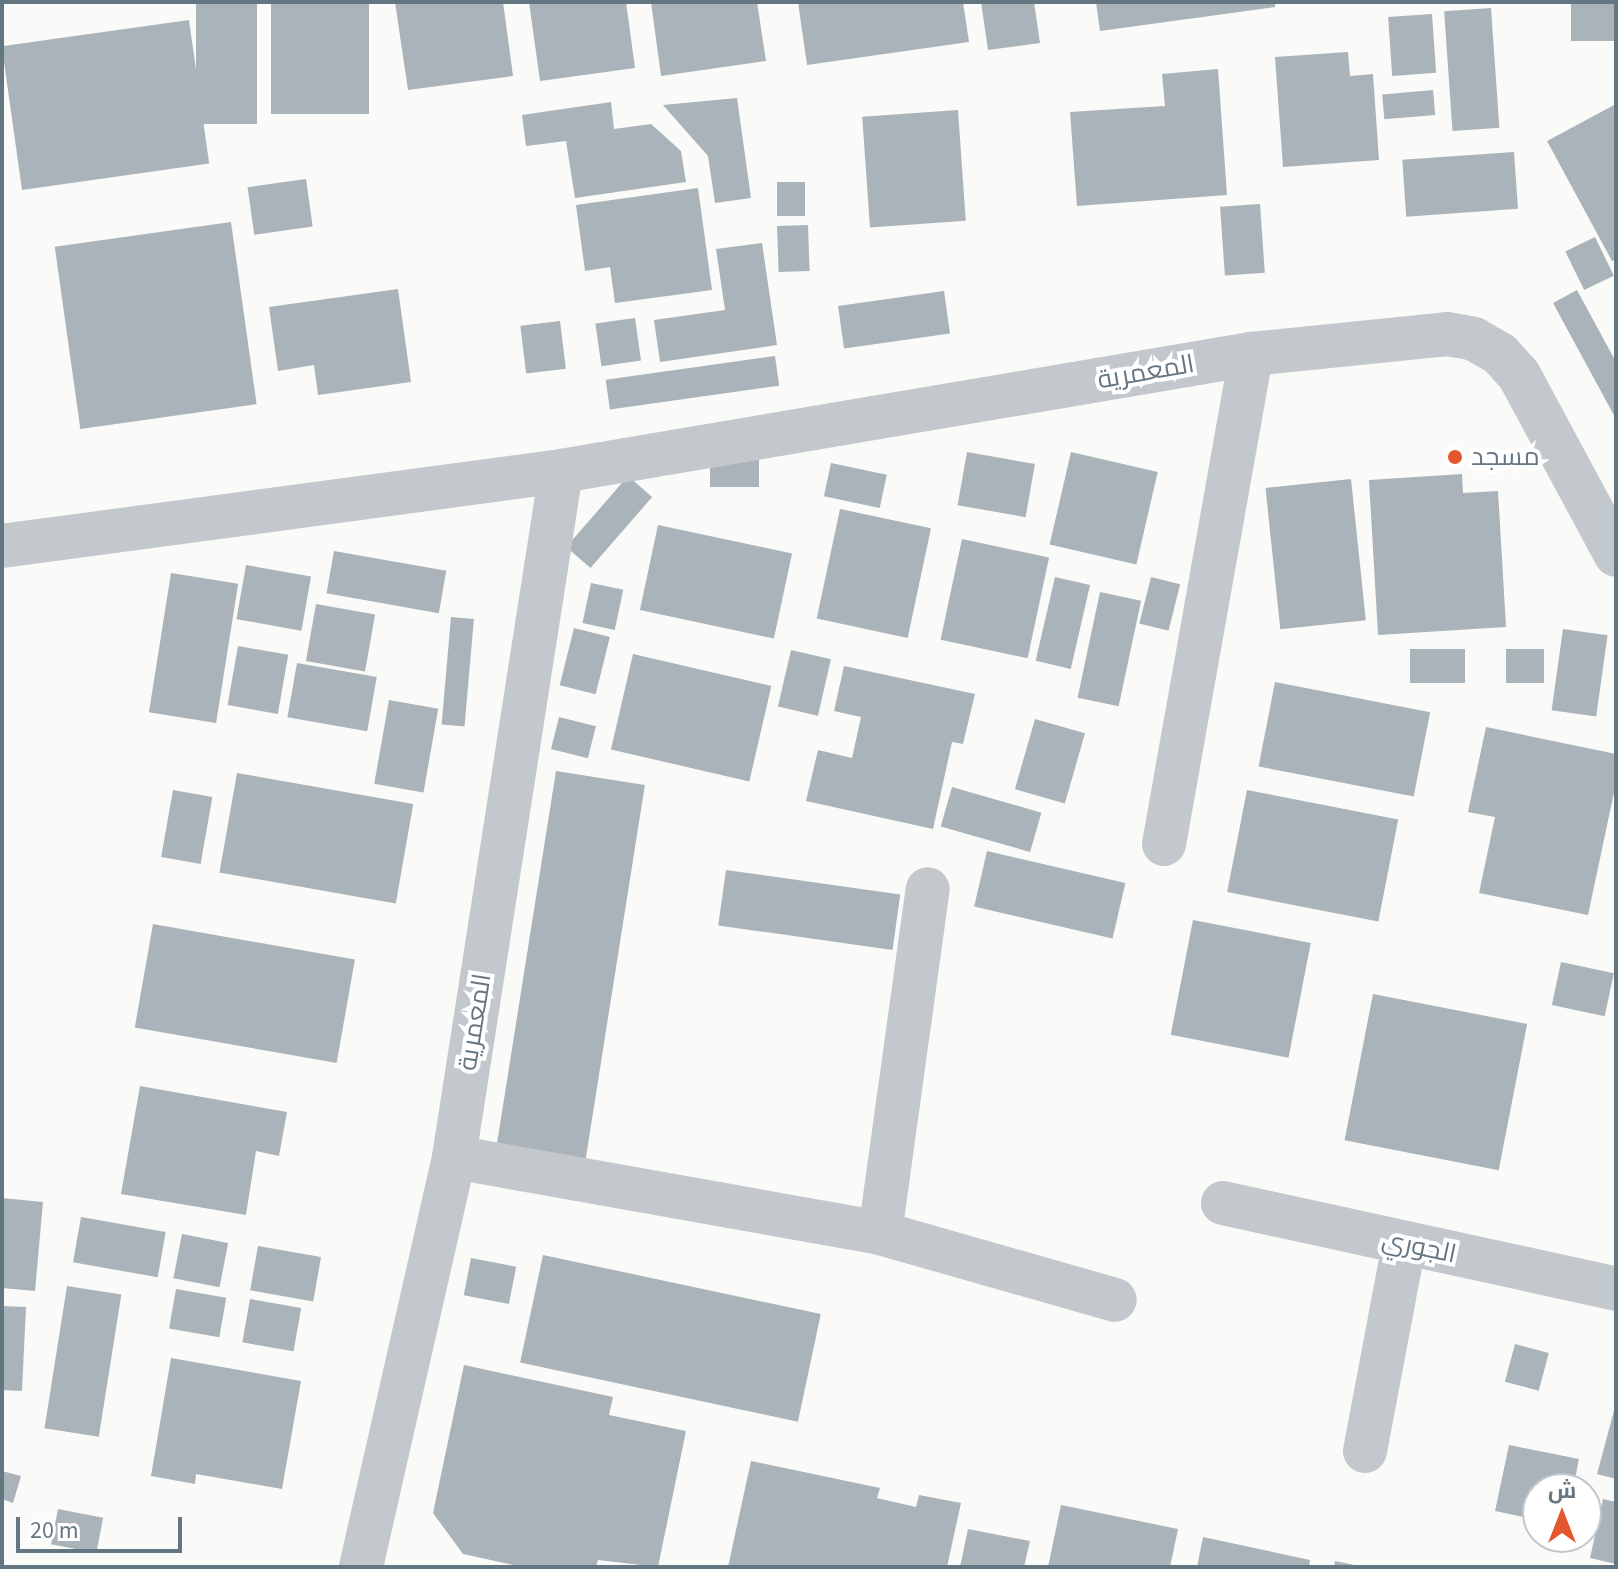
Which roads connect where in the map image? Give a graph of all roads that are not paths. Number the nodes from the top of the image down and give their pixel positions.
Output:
1 (1251, 354) junction
2 (561, 471) junction
3 (2, 546) edge
4 (1616, 555) edge
5 (1164, 844) dead end
6 (928, 889) dead end
7 (454, 1157) junction
8 (1223, 1203) dead end
9 (880, 1233) junction
10 (1404, 1244) junction
11 (1616, 1289) edge
12 (1115, 1300) dead end
13 (1365, 1451) dead end
14 (361, 1567) edge

1 - 2 street, المعمرية
1 - 4 street, المعمرية
1 - 5 street
2 - 3 street, المعمرية
2 - 7 street, المعمرية
6 - 9 street
7 - 9 street
7 - 14 street, المعمرية
8 - 10 street, الجوري
9 - 12 street
10 - 11 street, الجوري
10 - 13 street

